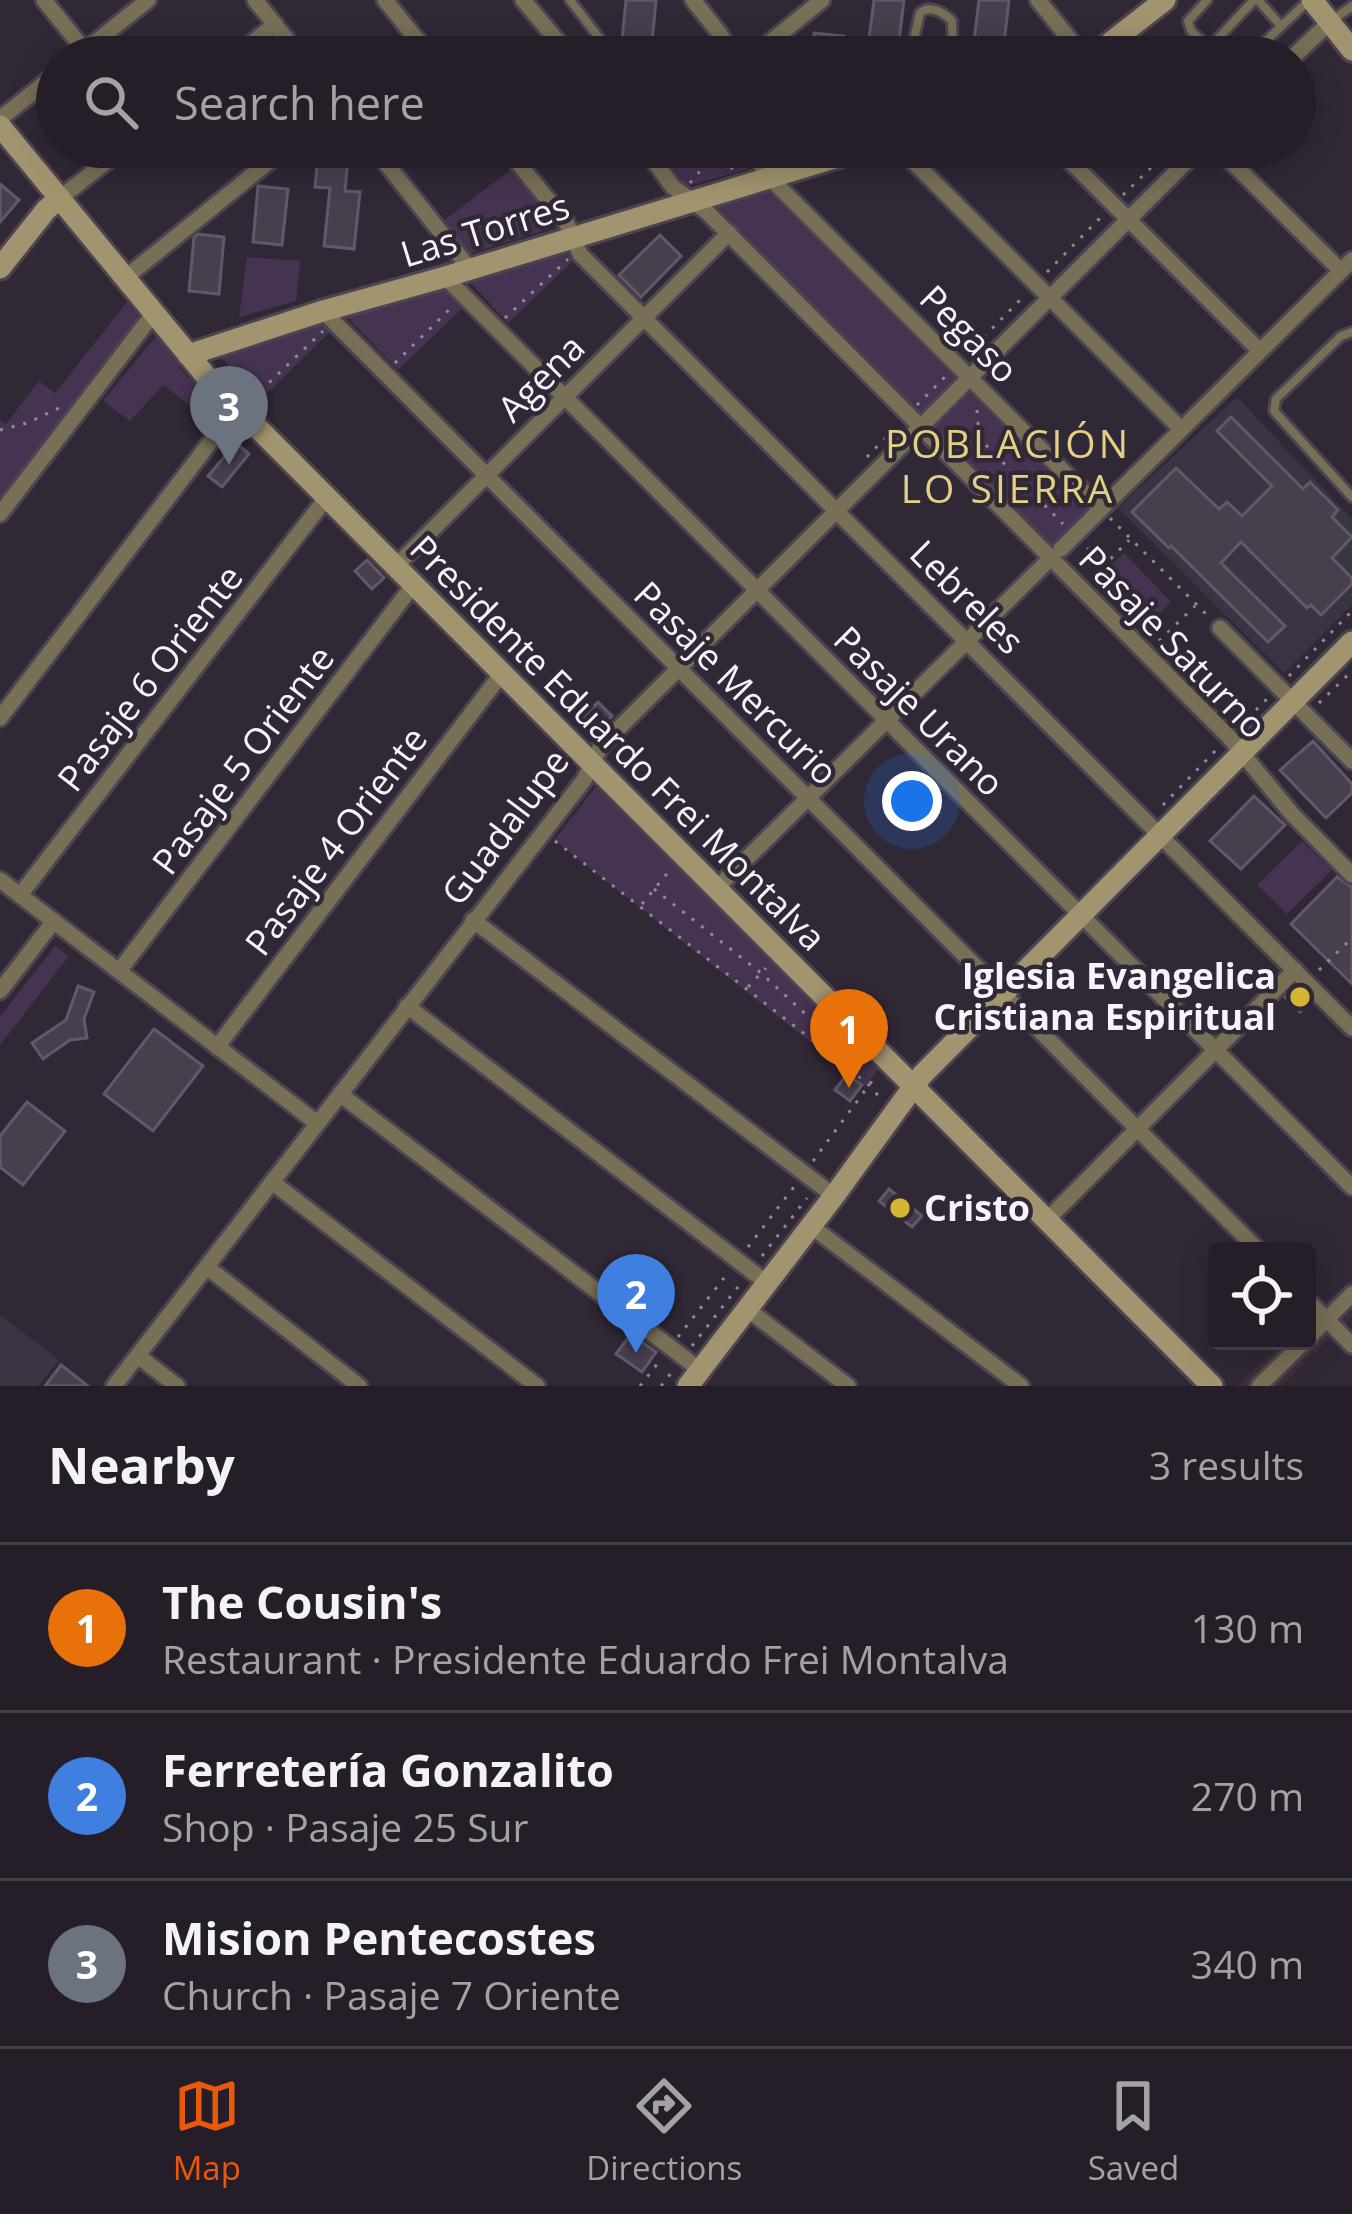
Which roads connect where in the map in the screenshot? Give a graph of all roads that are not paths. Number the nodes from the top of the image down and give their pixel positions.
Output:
1 (44, 0) edge
2 (148, 0) edge
3 (255, 0) edge
4 (385, 0) edge
5 (523, 0) edge
6 (570, 0) edge
7 (693, 0) edge
8 (822, 0) edge
9 (1038, 0) edge
10 (1165, 0) edge
11 (1207, 0) edge
12 (1256, 0) edge
13 (1311, 0) edge
14 (1352, 6) edge
15 (1330, 22) junction
16 (275, 24) junction
17 (1281, 26) junction
18 (69, 36) edge
19 (103, 36) edge
20 (260, 36) edge
21 (284, 36) edge
22 (414, 36) edge
23 (553, 36) edge
24 (598, 36) edge
25 (721, 36) edge
26 (778, 36) edge
27 (915, 36) edge
28 (952, 36) edge
29 (1070, 36) edge
30 (1132, 36) edge
31 (1196, 36) edge
32 (1221, 36) edge
33 (1271, 36) edge
34 (1315, 36) edge
35 (1352, 50) edge
36 (36, 91) edge
37 (0, 122) edge
38 (36, 168) edge
39 (36, 168) edge
40 (98, 168) edge
41 (261, 168) edge
42 (390, 168) edge
43 (522, 168) edge
44 (659, 168) edge
45 (762, 168) edge
46 (793, 168) edge
47 (920, 168) edge
48 (1077, 168) edge
49 (1180, 168) edge
50 (1239, 168) edge
51 (764, 178) junction
52 (60, 198) junction
53 (687, 198) junction
54 (1128, 219) junction
55 (729, 233) junction
56 (575, 244) junction
57 (1346, 266) edge
58 (0, 268) edge
59 (470, 269) junction
60 (125, 278) junction
61 (445, 278) junction
62 (1049, 297) junction
63 (154, 314) junction
64 (328, 316) junction
65 (645, 317) junction
66 (1352, 332) edge
67 (1260, 351) junction
68 (188, 355) junction
69 (968, 375) junction
70 (564, 398) junction
71 (239, 409) junction
72 (919, 425) junction
73 (1181, 429) junction
74 (487, 475) junction
75 (327, 497) junction
76 (1352, 497) edge
77 (1101, 508) junction
78 (837, 509) junction
79 (0, 514) edge
80 (1056, 553) junction
81 (396, 566) junction
82 (414, 584) junction
83 (756, 590) junction
84 (1220, 628) road end
85 (967, 640) junction
86 (1352, 642) edge
87 (679, 668) junction
88 (502, 673) junction
89 (1293, 701) junction
90 (0, 718) edge
91 (886, 721) junction
92 (1240, 753) junction
93 (1352, 761) edge
94 (593, 762) junction
95 (808, 798) junction
96 (1160, 834) junction
97 (1352, 875) edge
98 (0, 880) edge
99 (717, 888) junction
100 (20, 896) junction
101 (1080, 914) junction
102 (473, 920) junction
103 (54, 921) junction
104 (1294, 970) junction
105 (119, 971) junction
106 (0, 992) edge
107 (1002, 992) junction
108 (407, 1006) junction
109 (1352, 1028) edge
110 (217, 1047) junction
111 (1215, 1050) junction
112 (914, 1086) junction
113 (340, 1094) junction
114 (317, 1124) junction
115 (1137, 1129) junction
116 (272, 1182) junction
117 (819, 1184) junction
118 (1352, 1187) edge
119 (1047, 1220) junction
120 (811, 1226) junction
121 (1249, 1242) edge
122 (207, 1267) junction
123 (752, 1271) junction
124 (1352, 1294) edge
125 (747, 1309) junction
126 (1316, 1309) edge
127 (1327, 1319) junction
128 (1316, 1330) edge
129 (1352, 1345) edge
130 (1296, 1350) edge
131 (138, 1356) junction
132 (686, 1365) edge
133 (114, 1386) edge
134 (177, 1386) edge
135 (359, 1386) edge
136 (537, 1386) edge
137 (848, 1386) edge
138 (1021, 1386) edge
139 (1212, 1386) edge
140 (1259, 1386) edge

1 - 18 street
2 - 19 street
3 - 16 street
4 - 22 street
5 - 23 street
6 - 24 lane
7 - 25 street
8 - 26 street
9 - 29 street
10 - 30 street
11 - 31 lane
12 - 17 lane
12 - 32 lane
13 - 15 street
13 - 17 lane
14 - 15 lane
15 - 34 street
15 - 35 street
16 - 20 street
16 - 21 street
17 - 33 lane
27 - 28 lane
36 - 37 street
37 - 39 street, Presidente Eduardo Frei Montalva
38 - 52 street, Presidente Eduardo Frei Montalva
40 - 52 street
41 - 60 street
42 - 59 street
43 - 56 street, Lebreles
44 - 53 street, Pasaje Saturno
45 - 51 street, Pegaso
46 - 51 street, Las Torres
47 - 62 street
48 - 54 street
49 - 54 street, Guadalupe
50 - 57 street
51 - 53 street, Las Torres
51 - 69 street, Pegaso
52 - 58 street
52 - 60 street, Presidente Eduardo Frei Montalva
53 - 55 street, Pasaje Saturno
53 - 56 street, Las Torres
54 - 62 street, Guadalupe
54 - 67 street
55 - 65 street, Agena
55 - 72 street, Pasaje Saturno
56 - 59 street, Las Torres
56 - 65 street, Lebreles
57 - 67 street
59 - 61 street, Las Torres
60 - 63 street, Presidente Eduardo Frei Montalva
61 - 64 street, Las Torres
61 - 70 street, Pasaje Urano
62 - 69 street, Guadalupe
62 - 73 street
63 - 68 street, Presidente Eduardo Frei Montalva
63 - 79 street
64 - 68 street, Las Torres
64 - 74 street, Pasaje Mercurio
65 - 70 street, Agena
65 - 78 street, Lebreles
66 - 76 lane
67 - 73 street
68 - 71 street, Presidente Eduardo Frei Montalva
69 - 72 street, Guadalupe
69 - 77 street, Pegaso
70 - 74 street, Agena
70 - 83 street, Pasaje Urano
71 - 75 street, Presidente Eduardo Frei Montalva
71 - 90 street
72 - 78 street, Guadalupe
72 - 80 street, Pasaje Saturno
73 - 77 street
74 - 81 street, Agena
74 - 87 street, Pasaje Mercurio
75 - 81 street, Presidente Eduardo Frei Montalva
75 - 100 street, Pasaje 6 Oriente
77 - 80 street
78 - 83 street, Guadalupe
78 - 85 street, Lebreles
80 - 85 street
80 - 92 street, Pasaje Saturno
81 - 82 street, Presidente Eduardo Frei Montalva
82 - 88 street, Presidente Eduardo Frei Montalva
82 - 105 street, Pasaje 5 Oriente
83 - 87 street, Guadalupe
83 - 91 street, Pasaje Urano
84 - 89 street
85 - 91 street
85 - 96 street, Lebreles
86 - 89 street
87 - 94 street, Guadalupe
87 - 95 street, Pasaje Mercurio
88 - 94 street, Presidente Eduardo Frei Montalva
88 - 110 street, Pasaje 4 Oriente
89 - 92 street
89 - 93 street
91 - 95 street
91 - 101 street, Pasaje Urano
92 - 96 street
92 - 97 street, Pasaje Saturno
94 - 99 street, Presidente Eduardo Frei Montalva
94 - 102 street, Guadalupe
95 - 99 street
95 - 107 street, Pasaje Mercurio
96 - 101 street
96 - 104 street, Lebreles
98 - 100 street
99 - 112 street, Presidente Eduardo Frei Montalva
100 - 103 street
101 - 107 street
101 - 111 street, Pasaje Urano
102 - 108 street, Guadalupe
102 - 117 street
103 - 105 street
103 - 106 street
104 - 109 street, Lebreles
104 - 111 street
105 - 110 street
107 - 112 street
107 - 115 street, Pasaje Mercurio
108 - 113 street, Guadalupe
108 - 123 street
110 - 114 street
111 - 115 street
111 - 118 street, Pasaje Urano
112 - 117 street
112 - 119 street, Presidente Eduardo Frei Montalva
113 - 114 street, Guadalupe
113 - 132 street
114 - 116 street, Guadalupe
115 - 119 street
115 - 121 street, Pasaje Mercurio
116 - 122 street, Guadalupe
116 - 136 street
117 - 120 street
119 - 139 street, Presidente Eduardo Frei Montalva
120 - 123 street
120 - 138 street
122 - 131 street, Guadalupe
122 - 135 street
123 - 125 street
124 - 127 street
125 - 132 street
125 - 137 street
126 - 127 street
127 - 128 street
127 - 129 street
130 - 140 street
131 - 133 street, Guadalupe
131 - 134 street

